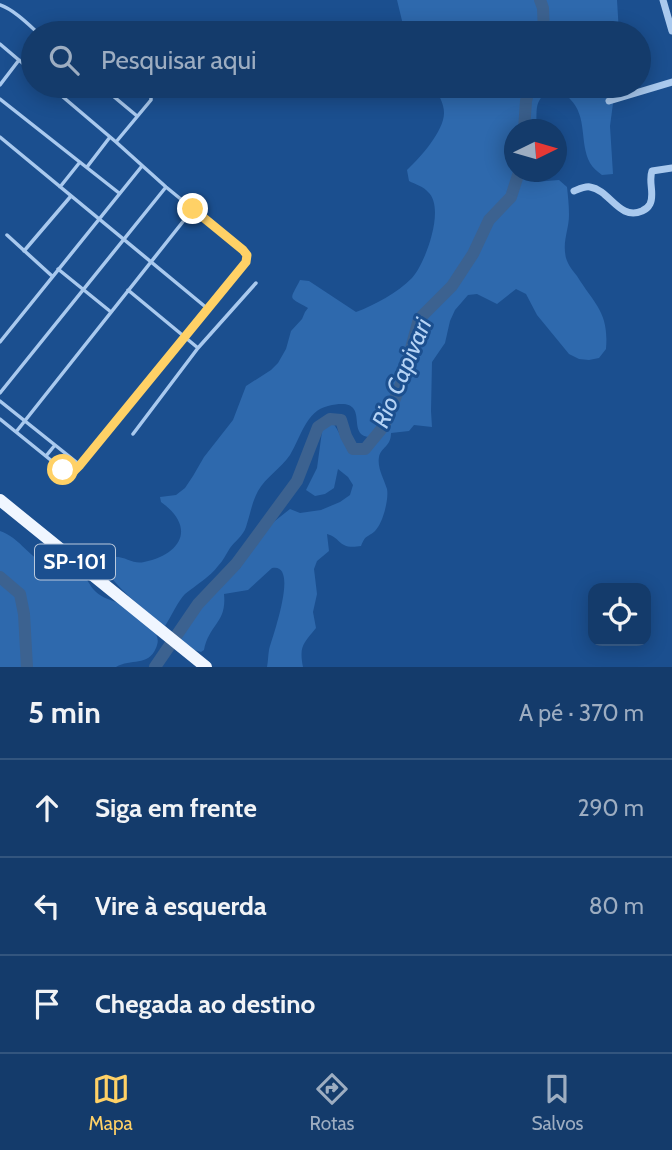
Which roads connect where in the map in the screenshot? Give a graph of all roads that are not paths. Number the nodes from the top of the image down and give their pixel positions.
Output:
1 (663, 0) edge
2 (0, 5) edge
3 (23, 21) edge
4 (672, 31) edge
5 (0, 44) edge
6 (19, 60) joint
7 (672, 82) edge
8 (0, 85) edge
9 (651, 88) edge
10 (64, 98) edge
11 (115, 98) edge
12 (151, 98) edge
13 (619, 98) edge
14 (0, 99) edge
15 (609, 101) dead end
16 (137, 116) junction
17 (0, 137) edge
18 (110, 137) junction
19 (116, 142) junction
20 (80, 162) junction
21 (142, 166) junction
22 (87, 167) junction
23 (672, 167) edge
24 (60, 187) junction
25 (166, 187) junction
26 (574, 191) dead end
27 (120, 194) junction
28 (71, 196) junction
29 (193, 209) junction
30 (99, 219) junction
31 (7, 235) dead end
32 (124, 240) junction
33 (24, 251) junction
34 (151, 262) junction
35 (58, 269) junction
36 (52, 277) junction
37 (256, 283) dead end
38 (83, 289) junction
39 (128, 290) junction
40 (208, 309) junction
41 (111, 312) junction
42 (185, 337) junction
43 (0, 342) edge
44 (198, 348) junction
45 (0, 393) edge
46 (0, 401) edge
47 (0, 419) edge
48 (25, 421) junction
49 (16, 432) junction
50 (133, 434) dead end
51 (55, 446) junction
52 (46, 456) junction
53 (80, 465) junction
54 (0, 500) edge
55 (206, 667) edge

1 - 4 street
2 - 3 lane
5 - 6 lane
6 - 8 lane
7 - 9 street
10 - 18 lane
11 - 16 lane
12 - 16 lane
13 - 15 street
14 - 20 lane
16 - 19 lane
17 - 24 lane
18 - 19 lane
18 - 22 lane
19 - 21 lane
20 - 22 lane
20 - 24 lane
21 - 25 lane
21 - 27 lane
22 - 27 lane
23 - 26 street
24 - 28 lane
25 - 29 lane
25 - 32 lane
27 - 30 lane
28 - 30 lane
28 - 33 lane
29 - 34 lane
29 - 40 lane
30 - 32 lane
30 - 35 lane
31 - 33 lane
32 - 34 lane
32 - 38 lane
33 - 36 lane
34 - 39 lane
34 - 40 lane
35 - 36 lane
35 - 38 lane
36 - 43 lane
37 - 44 lane
38 - 41 lane
38 - 45 lane
39 - 41 lane
39 - 42 lane
40 - 42 lane
41 - 48 lane
42 - 44 lane
42 - 53 lane
44 - 50 lane
46 - 48 lane
47 - 49 lane
48 - 49 lane
48 - 51 lane
49 - 52 lane
51 - 52 lane
51 - 53 lane
52 - 53 lane
54 - 55 main road, SP-101

